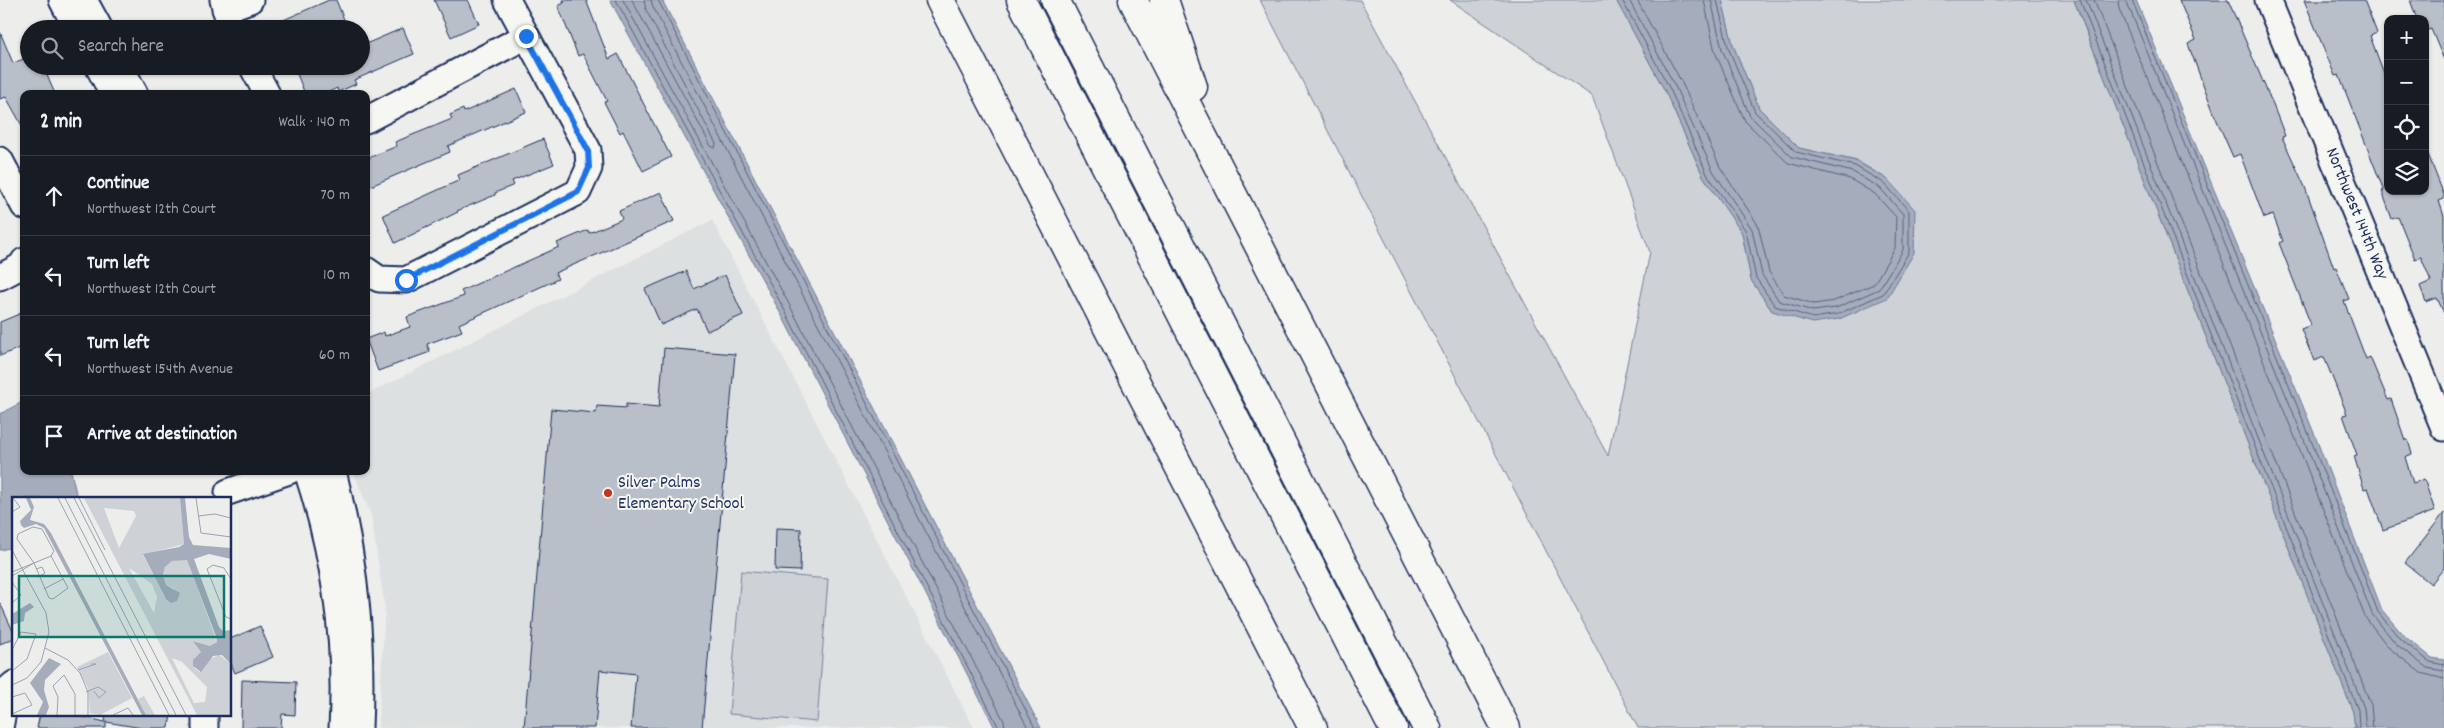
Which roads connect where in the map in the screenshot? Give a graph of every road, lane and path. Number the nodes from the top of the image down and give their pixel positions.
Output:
1 (62, 0) edge
2 (84, 0) edge
3 (250, 0) edge
4 (507, 0) edge
5 (940, 0) edge
6 (1021, 0) edge
7 (1055, 0) edge
8 (1132, 0) edge
9 (1164, 0) edge
10 (2268, 0) edge
11 (227, 13) edge
12 (72, 20) edge
13 (95, 20) edge
14 (526, 36) junction
15 (103, 75) edge
16 (125, 75) edge
17 (257, 75) edge
18 (111, 90) edge
19 (133, 90) edge
20 (265, 90) edge
21 (370, 118) edge
22 (0, 160) edge
23 (1221, 171) junction
24 (20, 198) edge
25 (20, 267) edge
26 (372, 274) edge
27 (0, 278) edge
28 (2444, 428) edge
29 (277, 475) edge
30 (308, 475) edge
31 (334, 475) edge
32 (228, 492) dead end
33 (12, 686) edge
34 (0, 728) edge
35 (342, 728) edge
36 (359, 728) edge
37 (1313, 728) edge
38 (1393, 728) edge
39 (1427, 728) edge
40 (1506, 728) edge

1 - 12 street
2 - 13 street
3 - 11 street
4 - 14 street
5 - 37 highway
6 - 38 highway
7 - 39 highway
8 - 23 highway
9 - 23 highway
10 - 28 street, Northwest 144th Way
14 - 21 street
14 - 26 street
15 - 18 street
16 - 19 street
17 - 20 street
22 - 24 street
23 - 40 highway
25 - 27 street
29 - 32 street
30 - 35 street
31 - 36 street
33 - 34 street

